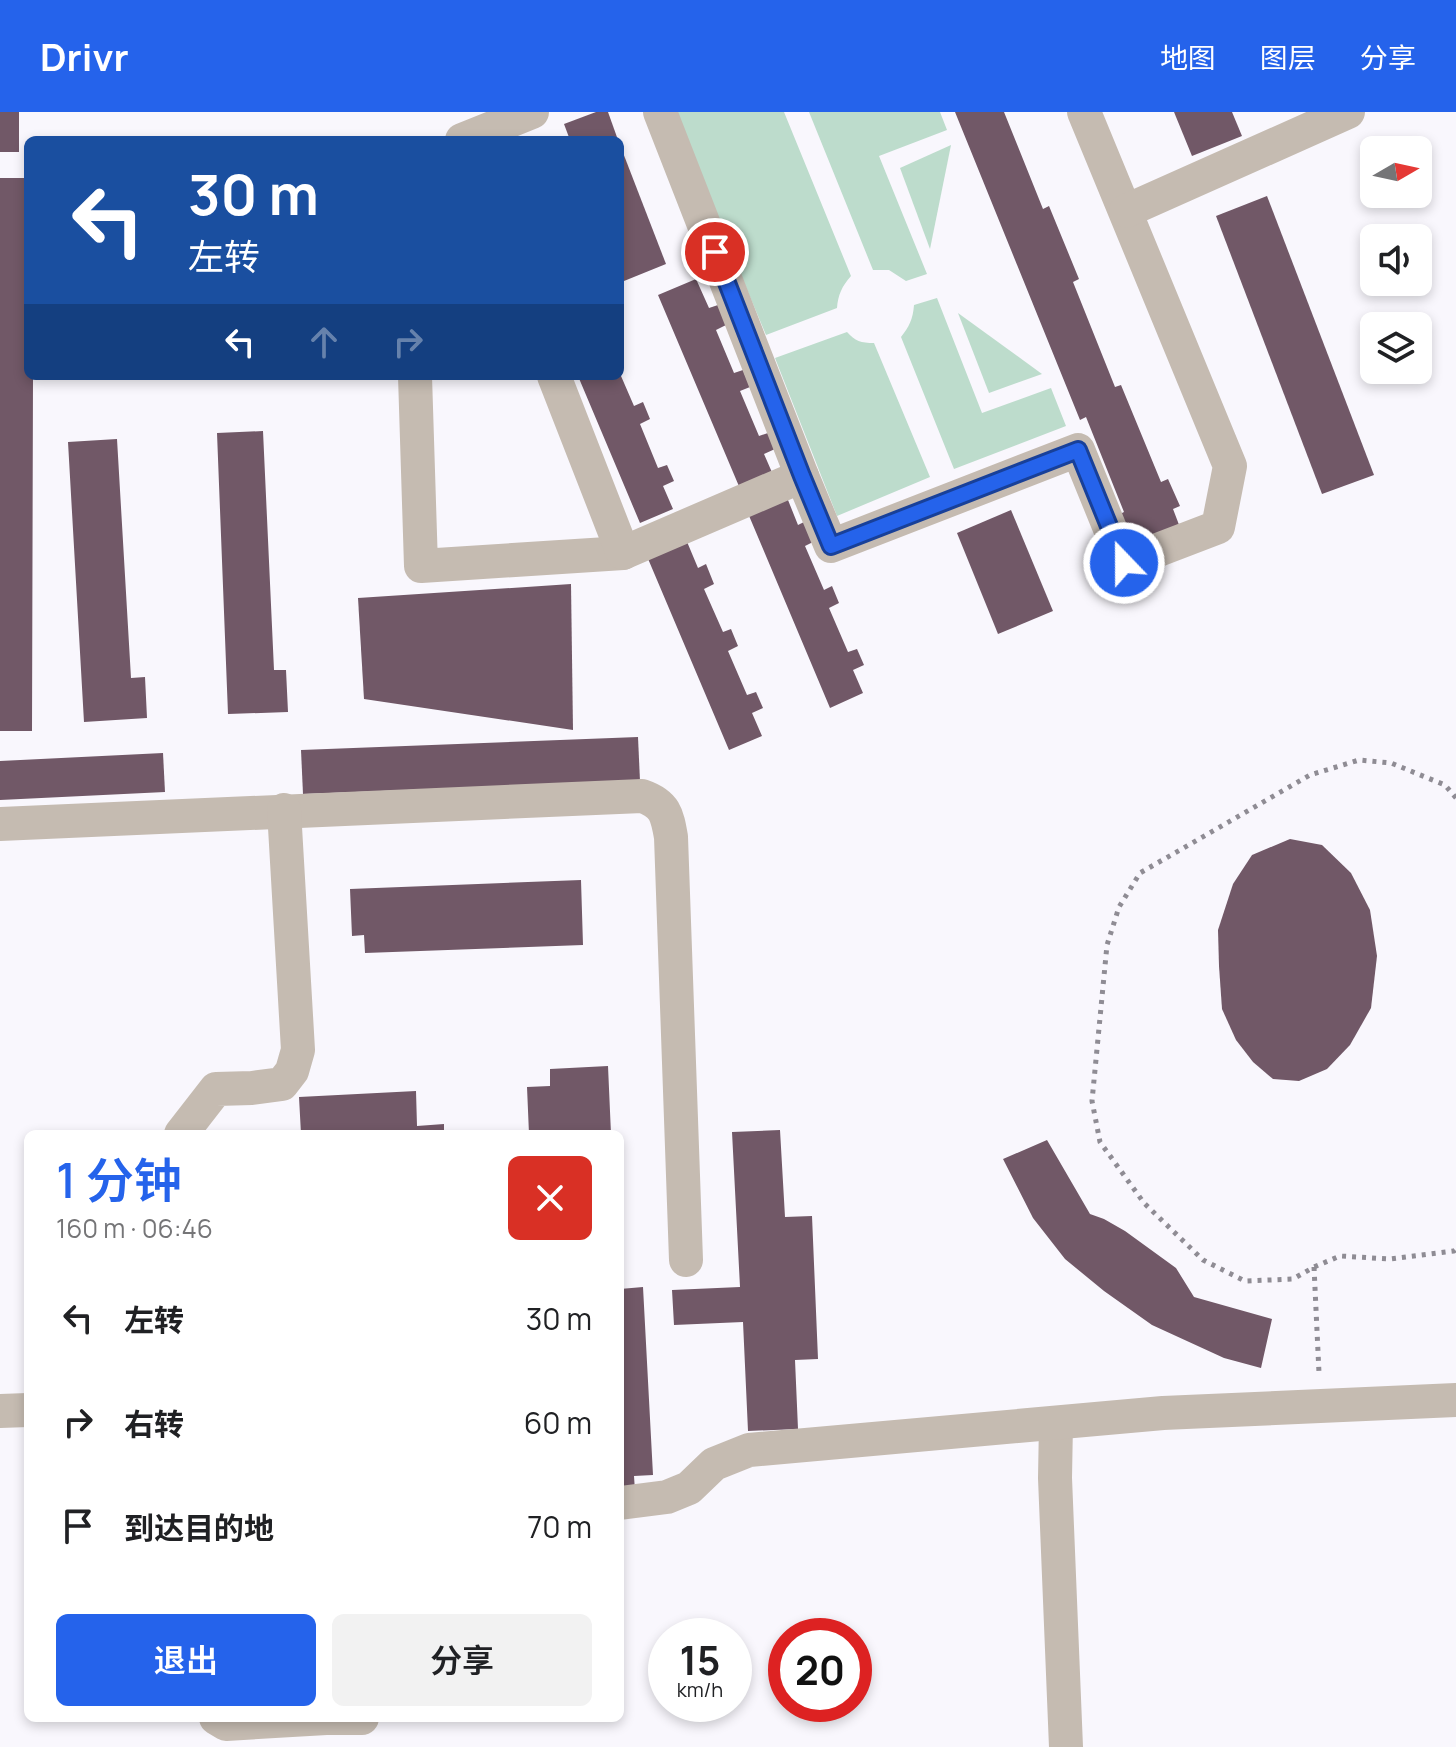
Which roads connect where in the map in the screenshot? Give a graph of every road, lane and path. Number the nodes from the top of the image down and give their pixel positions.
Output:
1 (452, 112) edge
2 (532, 112) edge
3 (660, 112) edge
4 (1084, 112) edge
5 (1348, 112) edge
6 (461, 136) edge
7 (473, 136) edge
8 (1126, 211) junction
9 (415, 380) edge
10 (556, 380) edge
11 (802, 476) junction
12 (623, 553) junction
13 (1456, 798) edge
14 (284, 810) junction
15 (0, 824) edge
16 (184, 1130) edge
17 (1456, 1249) edge
18 (686, 1260) dead end
19 (1314, 1267) junction
20 (1456, 1400) edge
21 (1321, 1406) junction
22 (24, 1410) edge
23 (0, 1411) edge
24 (1056, 1423) junction
25 (624, 1502) edge
26 (223, 1722) edge
27 (259, 1722) edge
28 (1066, 1747) edge

1 - 6 lane
2 - 7 lane
3 - 11 lane
4 - 8 lane
5 - 8 lane
8 - 11 lane
9 - 12 lane
10 - 12 lane
11 - 12 lane
13 - 19 path
14 - 15 lane
14 - 16 lane
14 - 18 lane
17 - 19 path
19 - 21 path
20 - 21 lane
21 - 24 lane
22 - 23 lane
24 - 25 lane
24 - 28 lane
26 - 27 lane

